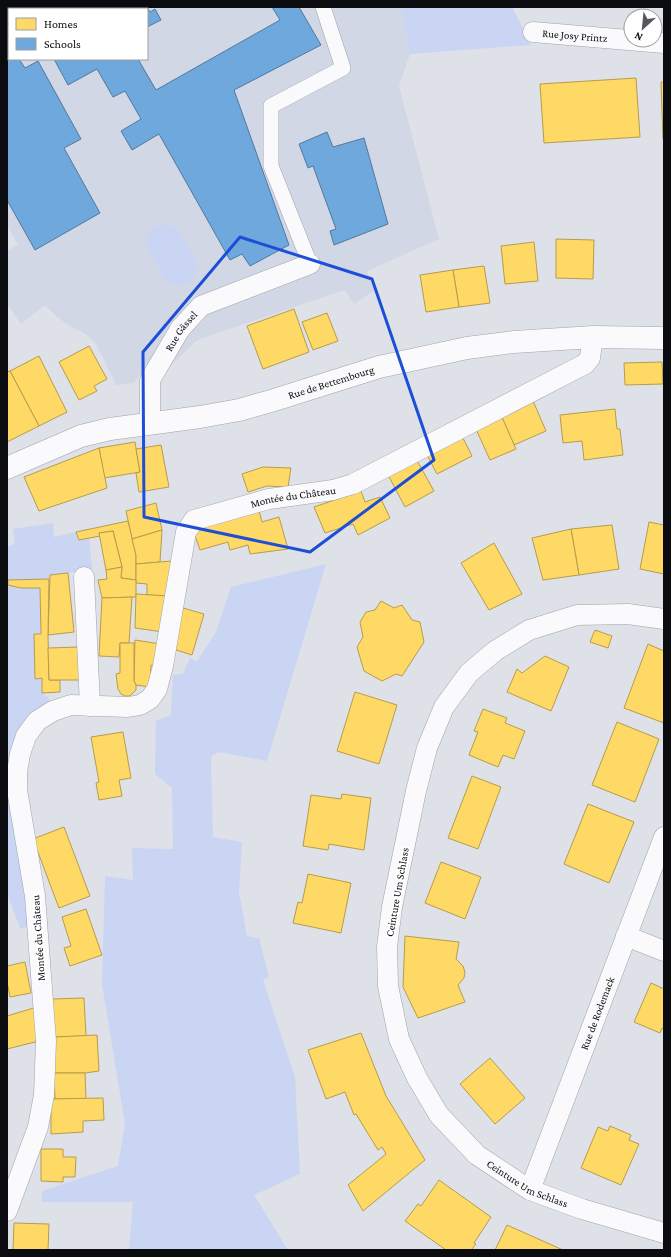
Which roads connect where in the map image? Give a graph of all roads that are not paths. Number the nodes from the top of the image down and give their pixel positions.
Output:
1 (323, 7) edge
2 (533, 32) dead end
3 (664, 43) edge
4 (310, 264) joint
5 (593, 337) junction
6 (664, 338) edge
7 (150, 423) junction
8 (7, 468) edge
9 (84, 577) dead end
10 (664, 619) edge
11 (90, 706) junction
12 (664, 838) edge
13 (626, 936) junction
14 (664, 951) edge
15 (530, 1190) junction
16 (7, 1211) edge
17 (664, 1233) edge

1 - 4 street
2 - 3 street, Rue Josy Printz
4 - 7 street, Rue Gässel
5 - 6 main road, Rue de Bettembourg
5 - 7 main road, Rue de Bettembourg
5 - 11 street, Montée du Château
7 - 8 main road, Rue de Bettembourg
9 - 11 street
10 - 15 street, Ceinture Um Schlass
11 - 16 street, Montée du Château
12 - 13 street, Rue de Rodemack
13 - 14 street
13 - 15 street, Rue de Rodemack
15 - 17 street, Ceinture Um Schlass

